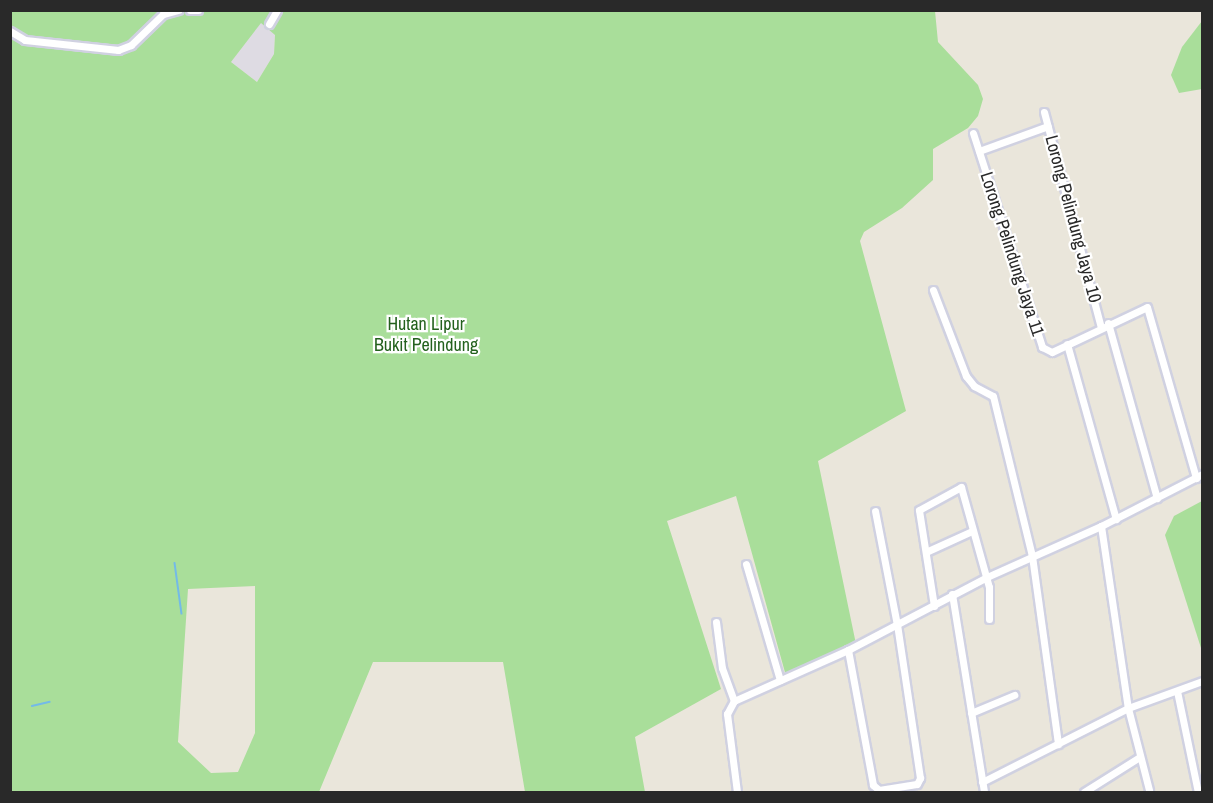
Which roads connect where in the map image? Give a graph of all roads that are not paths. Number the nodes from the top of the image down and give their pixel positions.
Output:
1 (178, 10) edge
2 (190, 10) edge
3 (198, 10) edge
4 (277, 10) edge
5 (269, 24) dead end
6 (10, 31) edge
7 (1044, 112) dead end
8 (1048, 126) junction
9 (973, 133) dead end
10 (979, 151) junction
11 (933, 290) dead end
12 (1105, 325) junction
13 (1067, 344) junction
14 (1199, 476) edge
15 (1157, 498) junction
16 (875, 512) dead end
17 (1116, 519) junction
18 (1101, 526) junction
19 (972, 531) junction
20 (928, 551) junction
21 (1032, 556) junction
22 (746, 564) dead end
23 (987, 576) junction
24 (952, 594) junction
25 (934, 606) junction
26 (988, 619) dead end
27 (716, 622) dead end
28 (897, 625) junction
29 (848, 650) junction
30 (780, 680) junction
31 (1203, 681) edge
32 (1176, 690) junction
33 (1014, 695) dead end
34 (734, 700) junction
35 (1128, 708) junction
36 (971, 713) junction
37 (1058, 744) junction
38 (1138, 758) junction
39 (982, 782) junction
40 (1149, 790) dead end
41 (737, 792) edge
42 (984, 792) edge
43 (1084, 792) edge
44 (1198, 792) edge

1 - 6 street
2 - 3 street
4 - 5 street
7 - 8 street, Lorong Pelindung Jaya 10
8 - 10 street
8 - 12 street, Lorong Pelindung Jaya 10
9 - 10 street, Lorong Pelindung Jaya 11
10 - 13 street, Lorong Pelindung Jaya 11
11 - 21 street
12 - 13 street
12 - 14 street
12 - 15 street, Lorong Pelindung Jaya 10
13 - 17 street
14 - 15 street
15 - 17 street
16 - 28 street
17 - 18 street
18 - 21 street
18 - 35 street
19 - 20 street
19 - 20 street
19 - 23 street
20 - 25 street
21 - 23 street
21 - 37 street
22 - 30 street
23 - 24 street
23 - 26 street
24 - 25 street
24 - 36 street
25 - 28 street
27 - 34 street
28 - 29 street
28 - 29 street
29 - 30 street
30 - 34 street
31 - 32 street
32 - 35 street
32 - 44 street
33 - 36 street
34 - 41 street
35 - 37 street
35 - 38 street
36 - 39 street
37 - 39 street
38 - 40 street
38 - 43 street
39 - 42 street

